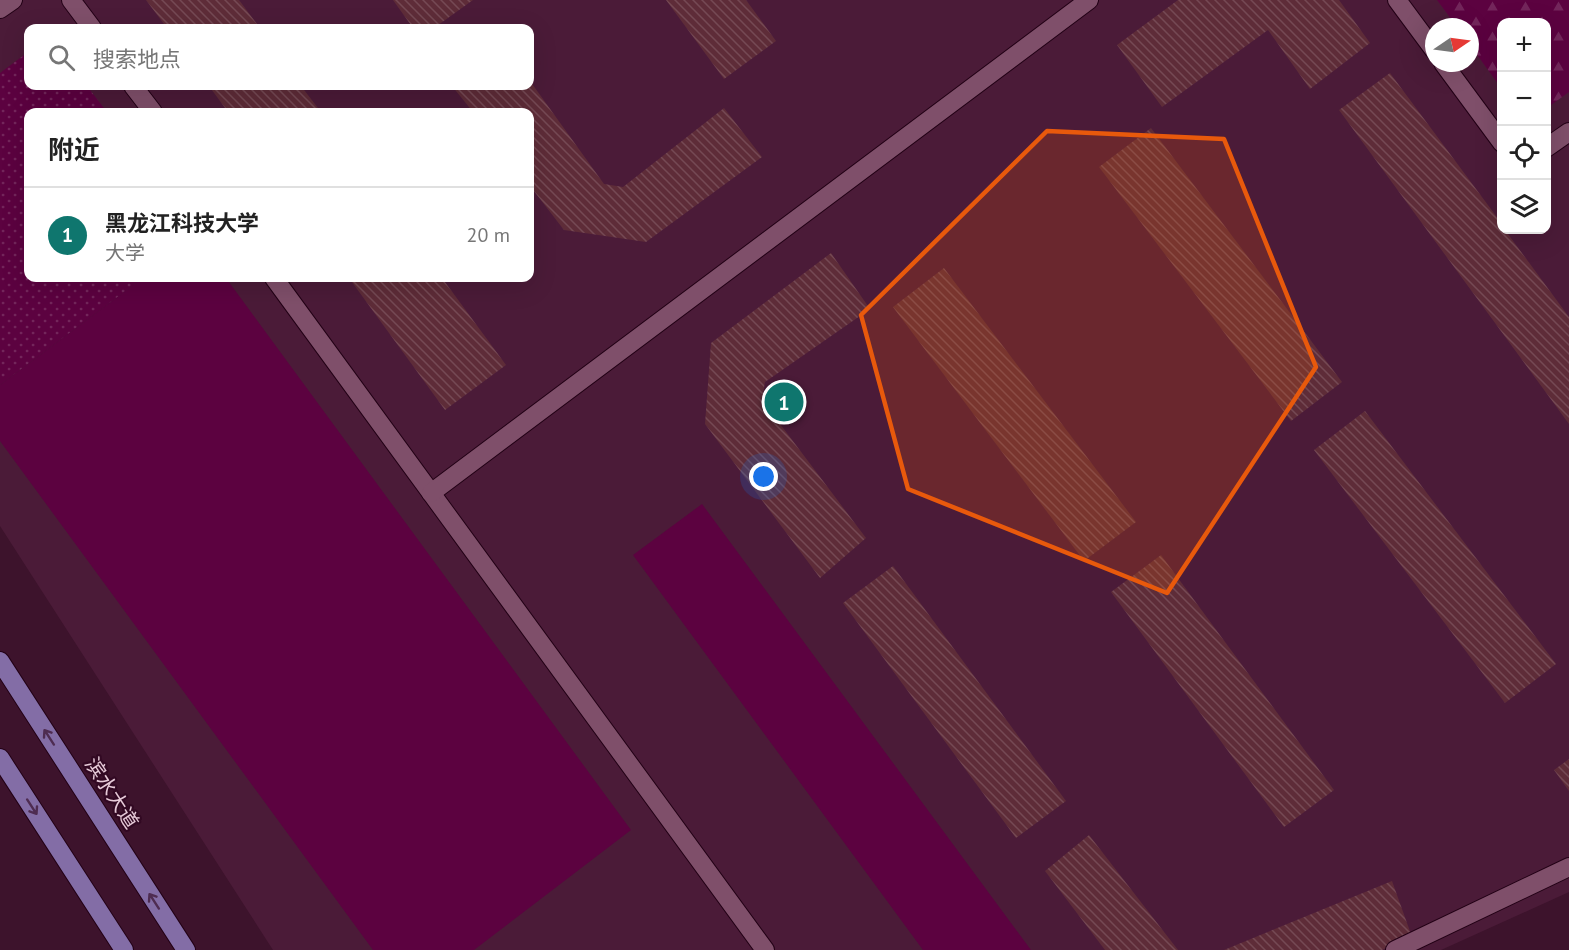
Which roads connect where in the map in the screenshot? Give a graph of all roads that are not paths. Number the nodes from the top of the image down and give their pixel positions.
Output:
1 (13, 0) edge
2 (71, 0) edge
3 (1089, 0) edge
4 (1397, 0) edge
5 (0, 9) edge
6 (89, 24) edge
7 (1425, 38) edge
8 (1450, 72) edge
9 (137, 90) edge
10 (150, 108) edge
11 (1569, 132) edge
12 (1497, 136) edge
13 (1551, 145) edge
14 (277, 282) edge
15 (431, 493) junction
16 (0, 661) edge
17 (0, 758) edge
18 (1569, 867) edge
19 (124, 950) edge
20 (186, 950) edge
21 (765, 950) edge
22 (1395, 950) edge

1 - 5 street
2 - 6 street
3 - 15 street
4 - 7 street
8 - 12 street
9 - 10 street
11 - 13 street
14 - 15 street
15 - 21 street
20 -> 16 main road, 滨水大道
17 -> 19 main road
18 - 22 street

